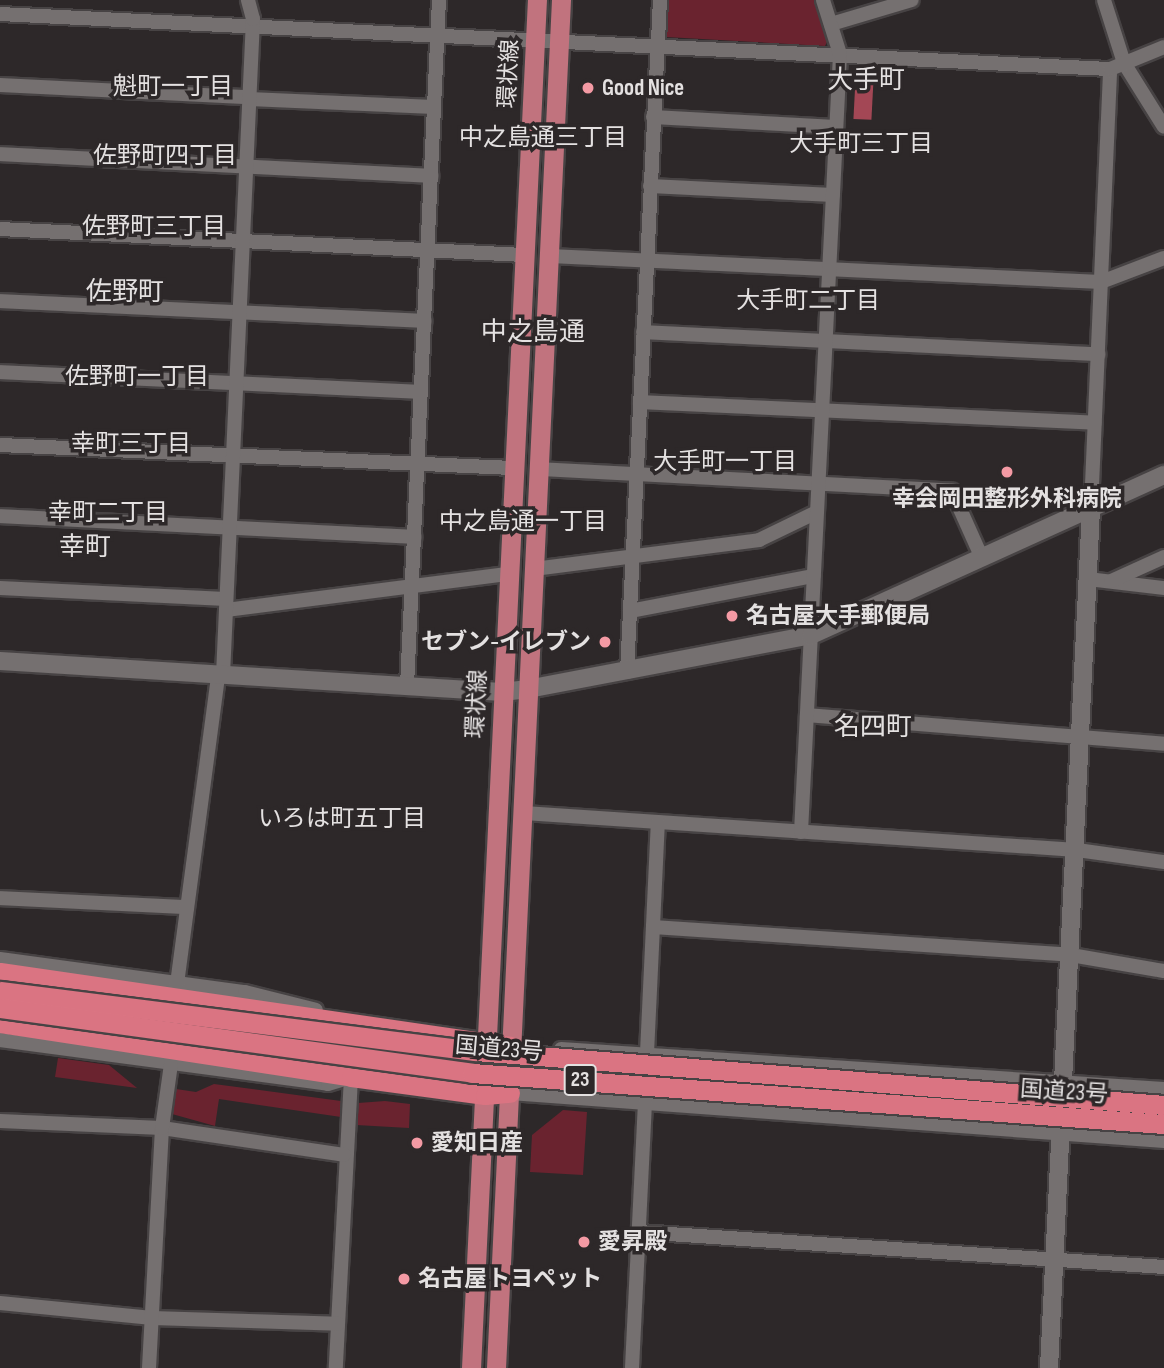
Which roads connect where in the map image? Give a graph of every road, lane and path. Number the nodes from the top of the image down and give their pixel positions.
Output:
1 (43, 0) edge
2 (248, 0) edge
3 (439, 0) edge
4 (537, 0) edge
5 (561, 0) edge
6 (660, 0) edge
7 (823, 0) edge
8 (912, 0) edge
9 (1104, 0) edge
10 (0, 14) edge
11 (42, 16) junction
12 (831, 24) junction
13 (253, 26) junction
14 (437, 35) junction
15 (535, 39) junction
16 (560, 39) junction
17 (657, 44) junction
18 (1164, 47) edge
19 (840, 54) junction
20 (1124, 63) junction
21 (1110, 69) junction
22 (0, 85) edge
23 (249, 98) junction
24 (434, 107) junction
25 (653, 117) junction
26 (836, 127) junction
27 (1164, 127) edge
28 (0, 154) edge
29 (246, 167) junction
30 (431, 176) junction
31 (650, 186) junction
32 (833, 195) junction
33 (0, 229) edge
34 (243, 241) junction
35 (428, 250) junction
36 (524, 255) junction
37 (550, 256) junction
38 (1164, 258) edge
39 (646, 260) junction
40 (830, 269) junction
41 (1101, 282) junction
42 (0, 301) edge
43 (240, 312) junction
44 (425, 321) junction
45 (643, 332) junction
46 (826, 341) junction
47 (1098, 354) junction
48 (0, 372) edge
49 (236, 383) junction
50 (421, 392) junction
51 (640, 402) junction
52 (823, 410) junction
53 (1095, 423) junction
54 (0, 446) edge
55 (233, 456) junction
56 (418, 464) junction
57 (513, 468) junction
58 (539, 469) junction
59 (636, 475) junction
60 (1164, 475) edge
61 (819, 484) junction
62 (1091, 508) junction
63 (817, 512) junction
64 (0, 516) edge
65 (230, 528) junction
66 (414, 537) junction
67 (632, 557) junction
68 (1164, 557) edge
69 (982, 558) junction
70 (534, 569) junction
71 (507, 574) junction
72 (814, 576) junction
73 (1088, 579) junction
74 (1110, 582) junction
75 (412, 586) junction
76 (0, 588) edge
77 (1164, 588) edge
78 (226, 604) junction
79 (630, 611) junction
80 (811, 635) junction
81 (0, 661) edge
82 (627, 672) junction
83 (221, 675) junction
84 (407, 686) junction
85 (528, 689) junction
86 (503, 692) junction
87 (807, 715) junction
88 (1080, 734) junction
89 (1164, 744) edge
90 (524, 813) junction
91 (659, 822) junction
92 (802, 832) junction
93 (1077, 850) junction
94 (1164, 862) edge
95 (0, 898) edge
96 (187, 907) junction
97 (653, 927) junction
98 (1071, 955) junction
99 (0, 960) edge
100 (1164, 971) edge
101 (0, 972) edge
102 (177, 984) junction
103 (0, 991) edge
104 (0, 1007) edge
105 (352, 1020) junction
106 (0, 1023) edge
107 (485, 1039) junction
108 (0, 1040) edge
109 (511, 1046) junction
110 (647, 1053) junction
111 (171, 1064) junction
112 (351, 1077) junction
113 (1065, 1083) junction
114 (1164, 1089) edge
115 (510, 1093) junction
116 (485, 1095) junction
117 (645, 1102) junction
118 (1164, 1105) edge
119 (0, 1121) edge
120 (1164, 1124) edge
121 (162, 1128) junction
122 (1060, 1133) junction
123 (1164, 1141) edge
124 (344, 1155) junction
125 (639, 1232) junction
126 (1054, 1260) junction
127 (1164, 1267) edge
128 (0, 1303) edge
129 (152, 1318) junction
130 (338, 1324) junction
131 (149, 1368) edge
132 (336, 1368) edge
133 (471, 1368) edge
134 (496, 1368) edge
135 (632, 1368) edge
136 (1049, 1368) edge

1 - 11 street
2 - 13 street
3 - 14 street
4 - 15 main road, 環状線
5 - 16 main road
6 - 17 street
7 - 12 street
8 - 12 street
9 - 20 street
10 - 11 street
11 - 13 street
12 - 19 street
13 - 14 street
13 - 23 street
14 - 15 street
14 - 24 street
15 - 16 street
15 - 36 main road, 環状線
16 - 17 street
16 - 37 main road
17 - 19 street
17 - 25 street
18 - 20 street
19 - 21 street
19 - 26 street
20 - 21 street
20 - 27 street
21 - 41 street
22 - 23 street
23 - 24 street
23 - 29 street
24 - 30 street
25 - 26 street
25 - 31 street
26 - 32 street
28 - 29 street
29 - 30 street
29 - 34 street
30 - 35 street
31 - 32 street
31 - 39 street
32 - 40 street
33 - 34 street
34 - 35 street
34 - 43 street
35 - 36 street
35 - 44 street
36 - 57 main road, 環状線
37 - 39 street
37 - 58 main road
38 - 41 street
39 - 40 street
39 - 45 street
40 - 41 street
40 - 46 street
41 - 47 street
42 - 43 street
43 - 44 street
43 - 49 street
44 - 50 street
45 - 46 street
45 - 51 street
46 - 47 street
46 - 52 street
47 - 53 street
48 - 49 street
49 - 50 street
49 - 55 street
50 - 56 street
51 - 52 street
51 - 59 street
52 - 53 street
52 - 61 street
53 - 62 street
54 - 55 street
55 - 56 street
55 - 65 street
56 - 57 street
56 - 66 street
57 - 71 main road, 環状線
58 - 59 street
58 - 70 main road
59 - 61 street
59 - 67 street
60 - 62 street
61 - 63 street
61 - 69 street
62 - 69 street
62 - 73 street
63 - 67 street
63 - 72 street
64 - 65 street
65 - 66 street
65 - 78 street
66 - 75 street
67 - 70 street
67 - 79 street
68 - 74 street
69 - 80 street
70 - 85 main road
71 - 75 street
71 - 86 main road, 環状線
72 - 79 street
72 - 80 street
73 - 74 street
73 - 88 street
74 - 77 street
75 - 78 street
75 - 84 street
76 - 78 street
78 - 83 street
79 - 82 street
80 - 82 street
80 - 87 street
81 - 83 street
82 - 85 street
83 - 84 street
83 - 96 street
84 - 86 street
85 - 86 street
85 - 90 main road
86 - 107 main road, 環状線
87 - 88 street
87 - 92 street
88 - 89 street
88 - 93 street
90 - 91 street
90 - 109 main road
91 - 92 street
91 - 97 street
92 - 93 street
93 - 94 street
93 - 98 street
95 - 96 street
96 - 102 street
97 - 98 street
97 - 110 street
98 - 100 street
98 - 113 street
99 - 102 street
101 - 105 highway
102 - 105 street
103 - 118 highway, 国道23号 / 23, bridge
104 - 120 highway, 国道23号 / 23, bridge
105 - 107 highway
106 - 112 highway
107 - 109 highway
107 - 116 main road, 環状線
108 - 111 street
109 - 110 street
109 - 115 main road
110 - 113 street
111 - 112 street
111 - 121 street
112 - 116 highway
112 - 124 street
113 - 114 street
113 - 122 street
115 - 116 highway
115 - 117 street
115 - 134 main road
116 - 133 main road, 環状線
117 - 122 street
117 - 125 street
119 - 121 street
121 - 124 street
121 - 129 street
122 - 123 street
122 - 126 street
124 - 130 street
125 - 126 street
125 - 135 street
126 - 127 street
126 - 136 street
128 - 129 street
129 - 130 street
129 - 131 street
130 - 132 street

